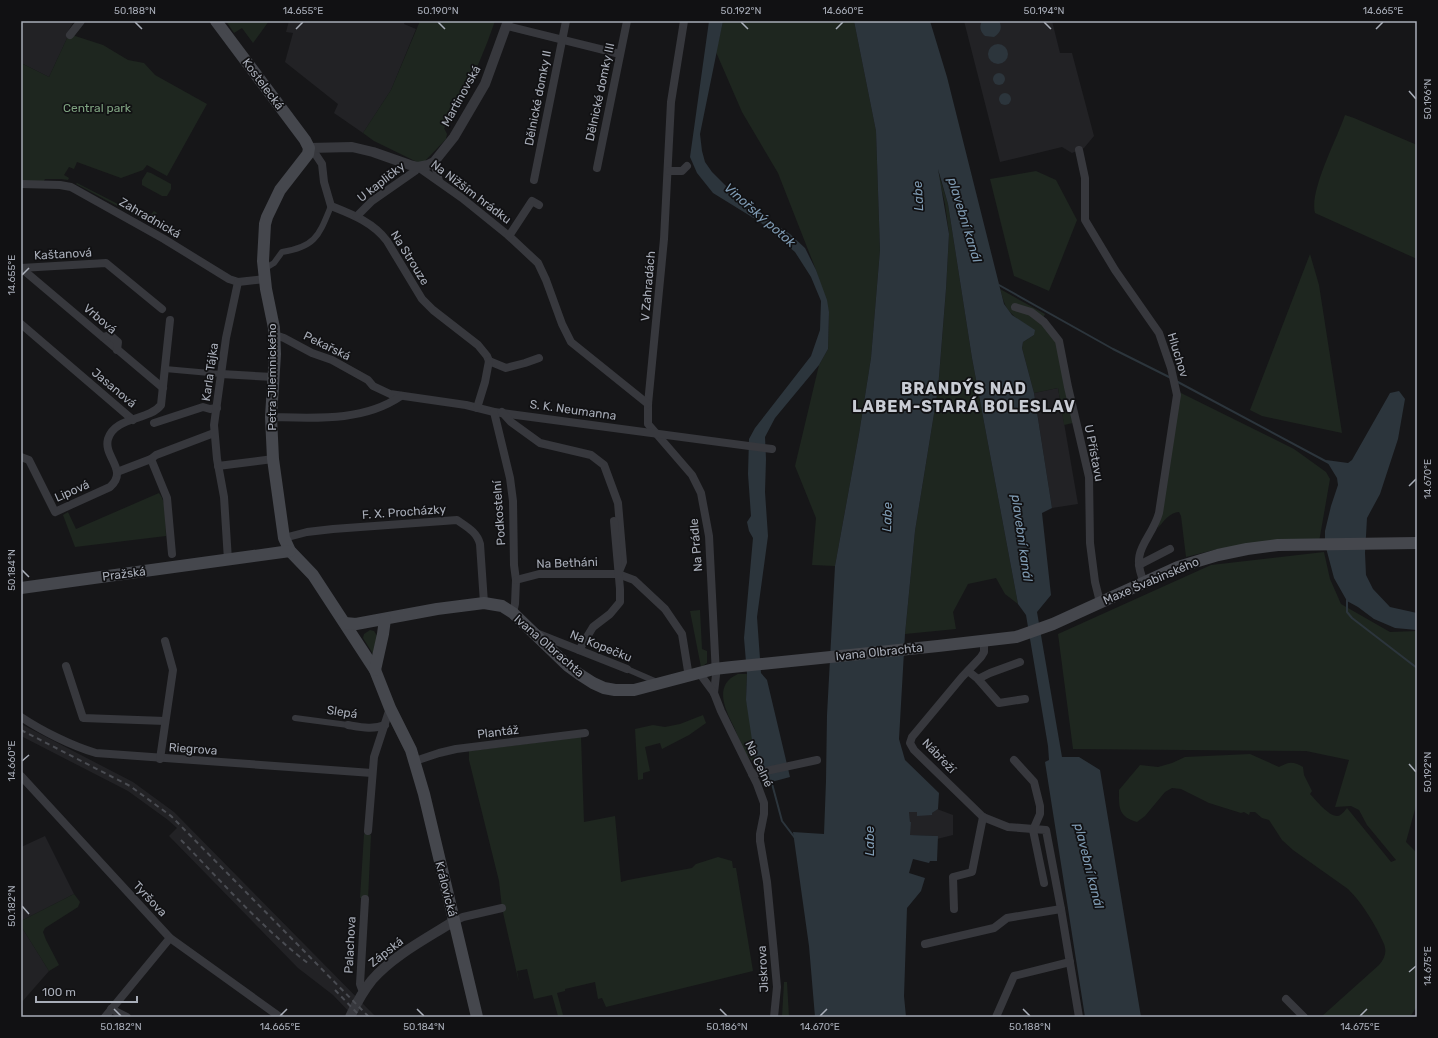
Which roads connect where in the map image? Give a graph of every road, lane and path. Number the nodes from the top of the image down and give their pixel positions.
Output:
1 (81, 21) edge
2 (216, 21) edge
3 (566, 21) edge
4 (627, 21) edge
5 (684, 21) edge
6 (507, 24) edge
7 (70, 35) dead end
8 (562, 41) junction
9 (620, 54) junction
10 (309, 148) junction
11 (1079, 150) dead end
12 (434, 162) junction
13 (686, 166) dead end
14 (418, 167) junction
15 (597, 168) dead end
16 (669, 171) junction
17 (534, 180) dead end
18 (439, 181) junction
19 (21, 184) edge
20 (539, 205) dead end
21 (330, 206) junction
22 (358, 216) junction
23 (509, 236) junction
24 (21, 268) edge
25 (264, 274) junction
26 (238, 282) junction
27 (1015, 308) dead end
28 (162, 309) dead end
29 (170, 320) dead end
30 (21, 324) edge
31 (275, 335) junction
32 (539, 358) dead end
33 (489, 361) junction
34 (165, 370) junction
35 (221, 374) junction
36 (273, 377) junction
37 (163, 388) junction
38 (401, 396) junction
39 (648, 404) junction
40 (217, 408) junction
41 (477, 408) junction
42 (498, 412) junction
43 (271, 417) junction
44 (133, 420) junction
45 (154, 423) dead end
46 (214, 433) junction
47 (655, 434) junction
48 (772, 449) dead end
49 (273, 455) junction
50 (21, 457) edge
51 (151, 459) junction
52 (218, 466) junction
53 (117, 472) junction
54 (115, 483) joint
55 (614, 521) dead end
56 (284, 538) junction
57 (1417, 543) edge
58 (1170, 549) dead end
59 (290, 551) junction
60 (172, 554) dead end
61 (228, 560) junction
62 (1139, 565) junction
63 (618, 574) junction
64 (516, 580) junction
65 (1144, 582) junction
66 (21, 588) edge
67 (1100, 602) junction
68 (484, 603) junction
69 (513, 613) junction
70 (385, 619) junction
71 (345, 623) junction
72 (532, 631) junction
73 (165, 641) dead end
74 (984, 641) junction
75 (938, 646) joint
76 (579, 650) junction
77 (1020, 662) dead end
78 (66, 666) dead end
79 (627, 669) joint
80 (714, 669) junction
81 (375, 670) junction
82 (968, 671) junction
83 (694, 675) junction
84 (978, 679) junction
85 (660, 683) junction
86 (714, 693) junction
87 (1025, 699) dead end
88 (390, 708) junction
89 (21, 717) edge
90 (295, 718) dead end
91 (165, 721) junction
92 (348, 725) joint
93 (385, 725) junction
94 (585, 733) dead end
95 (160, 759) junction
96 (817, 760) dead end
97 (1014, 760) dead end
98 (415, 761) junction
99 (372, 773) junction
100 (752, 774) junction
101 (21, 776) edge
102 (984, 817) junction
103 (1033, 830) junction
104 (368, 831) dead end
105 (1044, 883) dead end
106 (365, 899) dead end
107 (502, 908) dead end
108 (954, 909) dead end
109 (1061, 909) junction
110 (771, 920) joint
111 (454, 921) junction
112 (170, 938) junction
113 (925, 944) dead end
114 (1070, 962) junction
115 (363, 992) junction
116 (1286, 999) dead end
117 (112, 1009) junction
118 (105, 1017) edge
119 (127, 1017) edge
120 (280, 1017) edge
121 (350, 1017) edge
122 (477, 1017) edge
123 (773, 1017) edge
124 (996, 1017) edge
125 (1079, 1017) edge
126 (1304, 1017) edge

1 - 7 street
2 - 10 main road, Kostelecká
3 - 8 street, Dělnické domky II
4 - 9 street, Dělnické domky III
5 - 16 street, V Zahradách
6 - 8 street
6 - 12 street, Martinovská
8 - 9 street
8 - 17 street, Dělnické domky II
9 - 15 street, Dělnické domky III
10 - 14 street
10 - 21 street
10 - 25 main road, Petra Jilemnického
11 - 62 street, Hluchov
12 - 14 street
12 - 18 street
13 - 16 street
14 - 18 street, Na Nižším hrádku
14 - 22 street, U kapličky
16 - 39 street, V Zahradách
18 - 23 street, Na Nižším hrádku
19 - 26 street, Zahradnická
20 - 23 street, Na Nižším hrádku
21 - 22 street, Na Strouze
21 - 25 street
22 - 33 street, Na Strouze
23 - 39 street, Na Nižším hrádku
24 - 28 street, Kaštanová
24 - 37 street, Vrbová
25 - 26 street
25 - 31 main road, Petra Jilemnického
26 - 35 street, Karla Tájka
27 - 67 street, U Přístavu
29 - 34 street
30 - 44 street, Jasanová
31 - 36 main road, Petra Jilemnického
31 - 38 street, Pekařská
32 - 33 street
33 - 41 street
34 - 35 street
34 - 37 street
35 - 36 street
35 - 40 street, Karla Tájka
36 - 43 main road, Petra Jilemnického
37 - 44 street
38 - 41 street, S. K. Neumanna
38 - 43 street
39 - 47 street
40 - 45 street
40 - 46 street, Karla Tájka
41 - 42 street, S. K. Neumanna
42 - 47 street, S. K. Neumanna
42 - 63 street
42 - 64 street, Podkostelní
43 - 49 main road, Petra Jilemnického
44 - 53 street, Jasanová
46 - 51 street
46 - 52 street, Karla Tájka
47 - 48 street, S. K. Neumanna
47 - 80 street, Na Prádle
49 - 52 street
49 - 56 main road, Petra Jilemnického
50 - 54 street, Lipová
51 - 53 street
51 - 60 street
52 - 61 street, Karla Tájka
53 - 54 street, Jasanová
55 - 63 street
56 - 59 main road, Petra Jilemnického
56 - 68 street, F. X. Procházky
57 - 65 main road, Maxe Švabinského
58 - 62 street
59 - 61 main road, Pražská
59 - 71 main road
61 - 66 main road, Pražská
62 - 65 street, Hluchov
63 - 64 street, Na Betháni
63 - 76 street
63 - 83 street
64 - 69 street, Podkostelní
65 - 67 main road, Maxe Švabinského
67 - 74 main road, Maxe Švabinského
68 - 69 main road, Ivana Olbrachta
68 - 70 main road, Ivana Olbrachta
69 - 72 main road, Ivana Olbrachta
70 - 71 main road, Ivana Olbrachta
70 - 81 main road
71 - 81 main road, Královická
72 - 76 street, Na Kopečku
72 - 85 main road, Ivana Olbrachta
73 - 91 street
74 - 75 main road, Maxe Švabinského
74 - 82 street, Nábřeží
75 - 80 main road, Ivana Olbrachta
76 - 79 street, Na Kopečku
77 - 84 street
78 - 91 street
79 - 85 street, Na Kopečku
80 - 83 main road, Ivana Olbrachta
80 - 86 street, Na Prádle
81 - 88 main road, Královická
82 - 84 street
82 - 102 street, Nábřeží
83 - 85 main road, Ivana Olbrachta
83 - 86 street, Na Celné
84 - 87 street
86 - 100 street, Na Celné
88 - 93 street
88 - 98 main road, Královická
89 - 95 street, Riegrova
90 - 92 street, Slepá
91 - 95 street
92 - 93 street, Slepá
93 - 99 street
94 - 98 street, Plantáž
95 - 99 street, Riegrova
96 - 100 street
97 - 103 street
98 - 111 main road, Královická
99 - 104 street
100 - 110 street, Na Celné
101 - 112 street, Tyršova
102 - 103 street, Nábřeží
102 - 108 street
103 - 105 street
103 - 109 street, Nábřeží
106 - 115 street, Palachova
107 - 111 street
109 - 113 street
109 - 114 street, Nábřeží
110 - 123 street, Jiskrova
111 - 115 street, Zápská
111 - 122 main road, Královická
112 - 117 street
112 - 120 street, Tyršova
114 - 124 street
114 - 125 street, Nábřeží
115 - 121 street, Zápská
116 - 126 street
117 - 118 street
117 - 119 street

